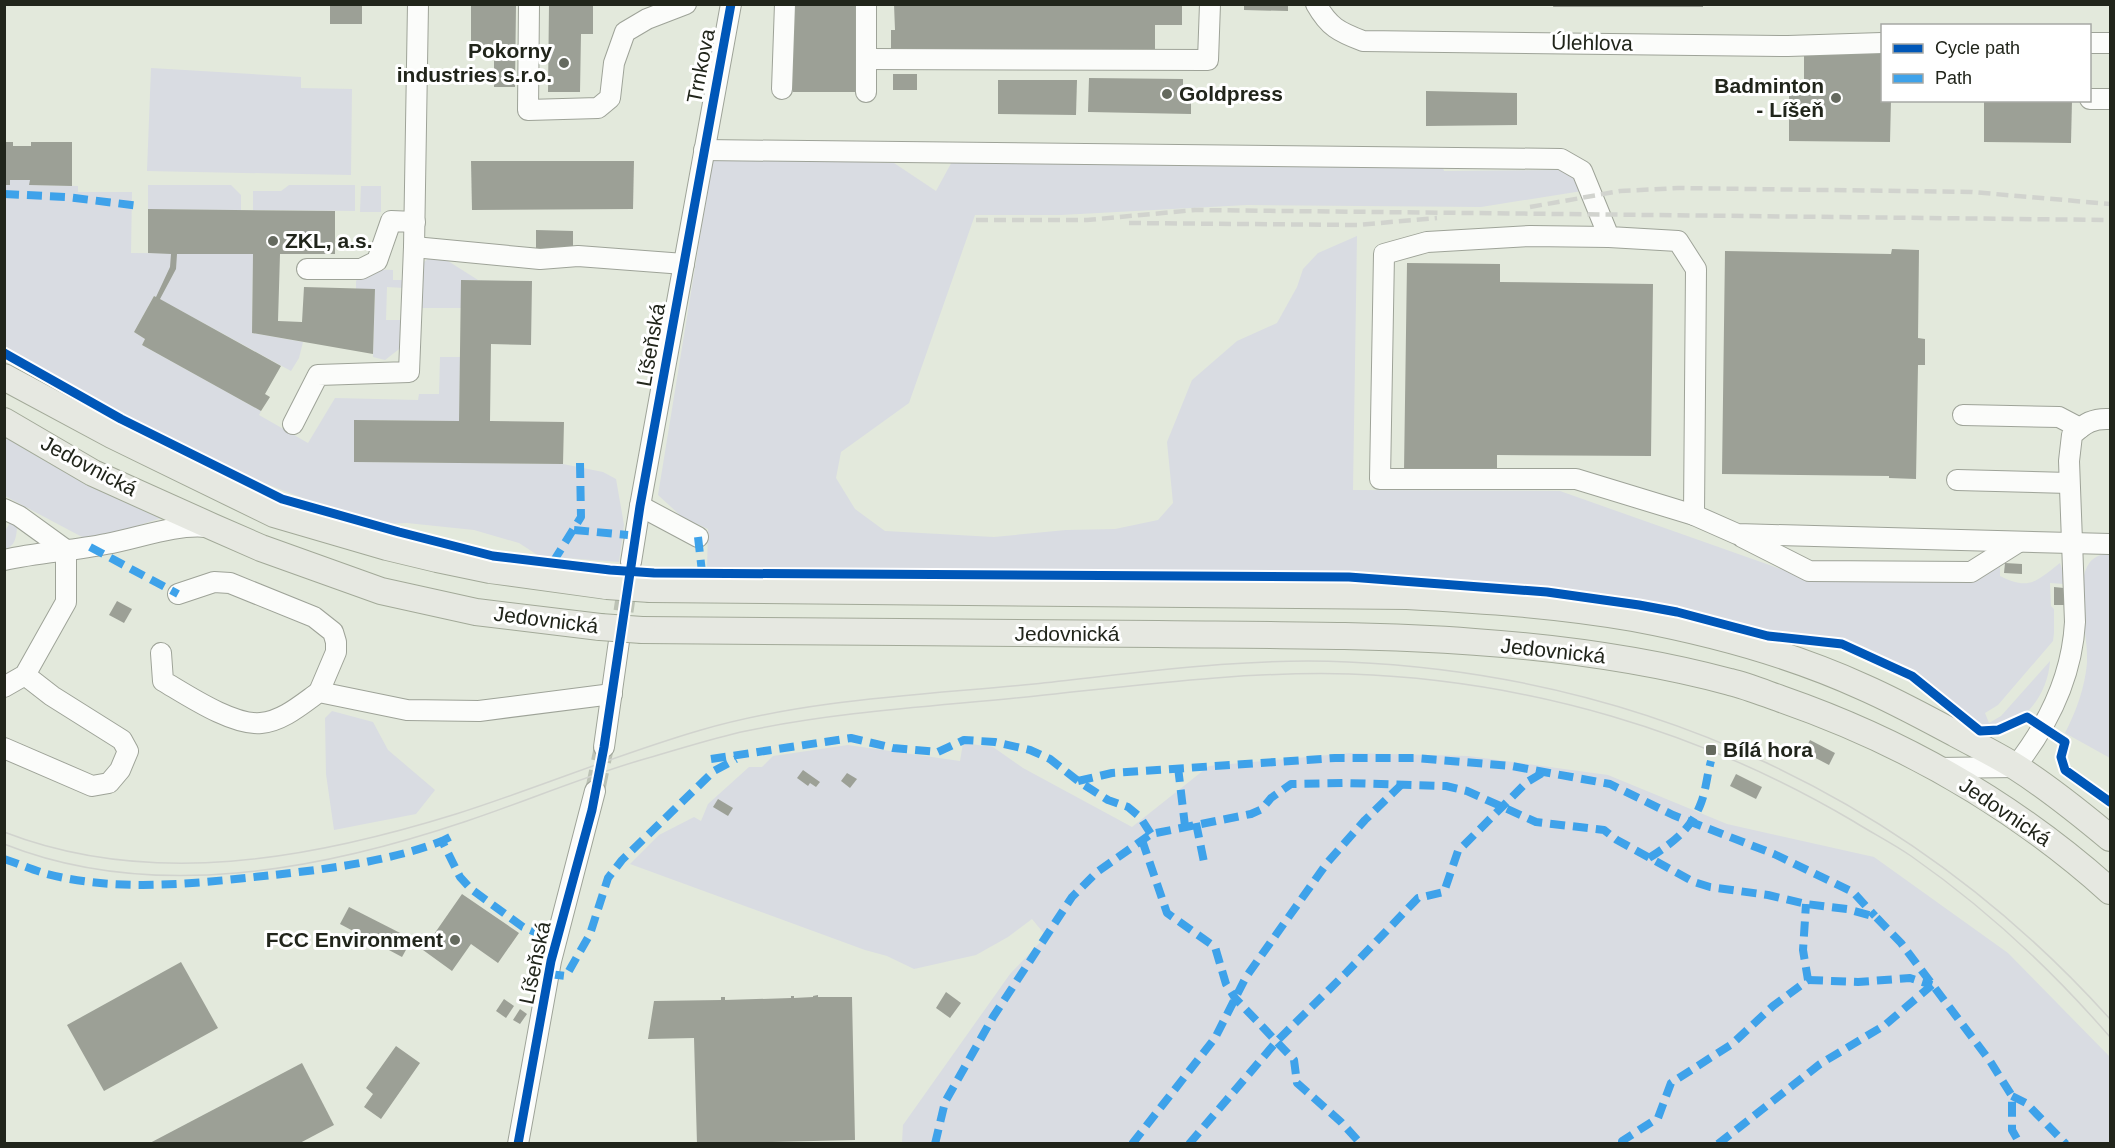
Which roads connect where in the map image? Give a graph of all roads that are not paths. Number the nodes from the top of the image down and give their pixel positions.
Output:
1 (418, 4) edge
2 (529, 4) edge
3 (686, 4) edge
4 (731, 4) edge
5 (785, 4) edge
6 (866, 4) edge
7 (1210, 4) edge
8 (1316, 4) edge
9 (1881, 43) edge
10 (2091, 43) edge
11 (2110, 43) edge
12 (866, 59) junction
13 (782, 89) dead end
14 (866, 92) dead end
15 (2091, 99) edge
16 (2110, 99) edge
17 (705, 142) junction
18 (415, 222) junction
19 (1610, 237) junction
20 (414, 247) junction
21 (684, 264) junction
22 (307, 269) dead end
23 (4, 377) edge
24 (1964, 415) dead end
25 (2110, 419) edge
26 (4, 421) edge
27 (293, 424) dead end
28 (2080, 428) junction
29 (1957, 480) dead end
30 (2070, 483) junction
31 (640, 506) junction
32 (4, 508) edge
33 (1694, 515) junction
34 (213, 527) junction
35 (1737, 534) junction
36 (698, 537) dead end
37 (2017, 543) junction
38 (2072, 543) junction
39 (2110, 544) edge
40 (66, 550) junction
41 (4, 560) edge
42 (632, 562) tunnel mouth
43 (178, 594) dead end
44 (609, 634) junction
45 (161, 653) dead end
46 (25, 675) junction
47 (4, 687) edge
48 (319, 692) junction
49 (612, 694) junction
50 (604, 747) tunnel mouth
51 (4, 748) edge
52 (2015, 766) junction
53 (1938, 768) junction
54 (595, 792) tunnel mouth
55 (2110, 838) edge
56 (2110, 891) edge
57 (518, 1143) edge

1 - 18 street
2 - 3 street
4 - 17 street, Trnkova
5 - 13 street
6 - 12 street
7 - 12 street
8 - 9 street, Úlehlova
10 - 11 street
12 - 14 street
15 - 16 street
17 - 19 street
17 - 21 street, Líšeňská
18 - 20 street
18 - 22 street
19 - 33 street
19 - 33 street
20 - 21 street
20 - 27 street
21 - 31 street, Líšeňská
23 - 52 main road, Jedovnická, bridge
24 - 28 street
25 - 28 street
26 - 34 main road, Jedovnická
28 - 30 street
29 - 30 street
30 - 38 street
31 - 36 street
31 - 42 street, Líšeňská
32 - 40 street
33 - 35 street
34 - 40 street
34 - 44 main road, Jedovnická
35 - 37 street
35 - 37 street
37 - 38 street
38 - 39 street
38 - 52 street
40 - 41 street
40 - 46 street
43 - 48 street
44 - 49 street
44 - 53 main road, Jedovnická, bridge
45 - 48 street
46 - 47 street
46 - 51 street
48 - 49 street
49 - 50 street
52 - 53 street
52 - 55 main road, Jedovnická
53 - 56 main road, Jedovnická
54 - 57 street, Líšeňská

